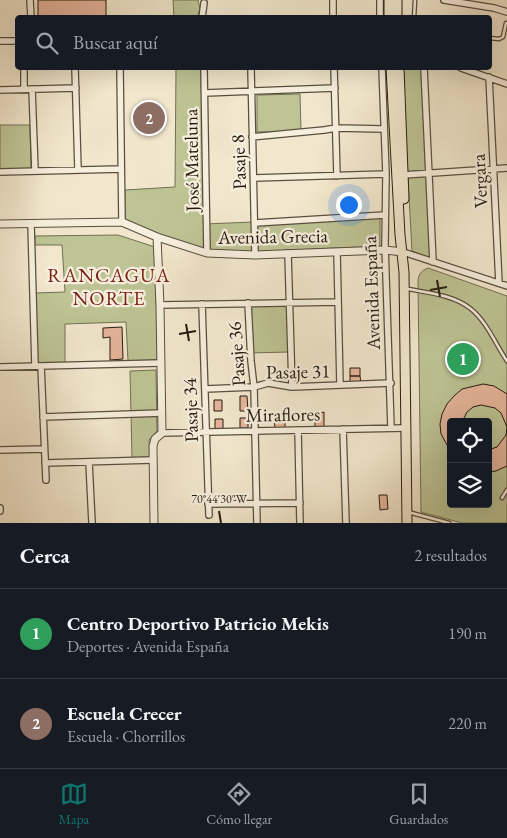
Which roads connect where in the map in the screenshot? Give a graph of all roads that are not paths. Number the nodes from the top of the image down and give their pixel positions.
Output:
1 (30, 0) edge
2 (333, 0) edge
3 (380, 0) edge
4 (389, 0) edge
5 (397, 0) edge
6 (415, 0) edge
7 (444, 0) edge
8 (203, 1) edge
9 (507, 12) edge
10 (30, 15) edge
11 (202, 15) edge
12 (333, 15) edge
13 (380, 15) edge
14 (389, 15) edge
15 (398, 15) edge
16 (414, 15) edge
17 (506, 23) edge
18 (492, 38) edge
19 (15, 40) edge
20 (0, 41) edge
21 (24, 70) edge
22 (75, 70) edge
23 (120, 70) edge
24 (204, 70) edge
25 (251, 70) edge
26 (334, 70) edge
27 (382, 70) edge
28 (391, 70) edge
29 (399, 70) edge
30 (424, 70) edge
31 (467, 70) edge
32 (489, 78) junction
33 (507, 84) edge
34 (76, 88) junction
35 (335, 88) junction
36 (0, 90) edge
37 (24, 90) junction
38 (32, 90) junction
39 (251, 92) junction
40 (205, 93) junction
41 (336, 128) junction
42 (383, 129) junction
43 (252, 137) junction
44 (121, 168) junction
45 (493, 168) junction
46 (507, 168) edge
47 (78, 170) junction
48 (35, 171) junction
49 (0, 172) edge
50 (429, 173) junction
51 (386, 174) junction
52 (403, 175) junction
53 (337, 176) junction
54 (254, 178) junction
55 (385, 215) junction
56 (122, 222) junction
57 (254, 223) junction
58 (0, 224) edge
59 (31, 224) junction
60 (157, 237) junction
61 (385, 250) junction
62 (337, 252) junction
63 (402, 252) junction
64 (207, 253) junction
65 (288, 253) junction
66 (255, 255) junction
67 (433, 262) junction
68 (499, 283) junction
69 (507, 286) edge
70 (404, 289) junction
71 (338, 302) junction
72 (248, 303) junction
73 (290, 303) junction
74 (202, 304) junction
75 (160, 305) junction
76 (507, 362) edge
77 (161, 363) junction
78 (38, 366) junction
79 (0, 367) edge
80 (391, 384) junction
81 (340, 385) junction
82 (292, 386) junction
83 (254, 388) junction
84 (205, 389) junction
85 (162, 413) junction
86 (43, 417) junction
87 (391, 428) junction
88 (406, 428) junction
89 (343, 429) junction
90 (298, 430) junction
91 (255, 431) junction
92 (206, 432) junction
93 (162, 433) junction
94 (44, 449) junction
95 (0, 450) edge
96 (152, 460) junction
97 (89, 462) junction
98 (45, 463) junction
99 (46, 480) dead end
100 (507, 490) edge
101 (502, 498) dead end
102 (300, 503) junction
103 (208, 504) junction
104 (256, 504) junction
105 (407, 512) junction
106 (209, 515) dead end
107 (92, 523) edge
108 (154, 523) edge
109 (256, 523) edge
110 (300, 523) edge
111 (346, 523) edge
112 (407, 523) edge
113 (449, 523) edge

1 - 10 street
2 - 12 street
3 - 13 street
4 - 14 main road
5 - 15 main road
6 - 16 lane
7 - 9 street
8 - 11 street
17 - 18 lane
19 - 20 street
21 - 37 street
22 - 34 street
23 - 44 street
24 - 40 street, José Mateluna
25 - 39 street, Pasaje 8
26 - 35 street
27 - 42 street, Avenida España
28 - 63 main road, Avenida España
29 - 52 main road, Avenida España
30 - 50 street
31 - 32 street
32 - 33 street
32 - 45 street, Vergara
34 - 38 street
34 - 47 street
35 - 39 street
35 - 41 street
36 - 37 street
37 - 38 street
38 - 48 street
39 - 40 street
39 - 43 street, Pasaje 8
40 - 64 street, José Mateluna
41 - 42 street
41 - 43 street
41 - 53 street
42 - 51 street, Avenida España
43 - 54 street, Pasaje 8
44 - 47 street
44 - 56 street
45 - 46 street
45 - 50 street
45 - 68 street, Vergara
47 - 48 street
48 - 49 street
50 - 52 street
50 - 67 street
51 - 53 street
51 - 55 street, Avenida España
52 - 63 main road, Avenida España
53 - 54 street
54 - 57 street, Pasaje 8
55 - 57 street
55 - 61 street, Avenida España
56 - 59 street, Avenida Grecia
56 - 60 street, Avenida Grecia
57 - 66 street, Pasaje 8
58 - 59 street, Avenida Grecia
59 - 78 street
60 - 64 street, Avenida Grecia
60 - 75 street
61 - 62 street, Avenida Grecia
61 - 63 street, Avenida Grecia
61 - 80 street, Avenida España
62 - 65 street, Avenida Grecia
62 - 71 street
63 - 67 street
63 - 70 main road, Avenida España
64 - 66 street, Avenida Grecia
65 - 66 street, Avenida Grecia
65 - 73 street
67 - 68 street
68 - 69 street
70 - 76 lane
70 - 88 main road, Avenida España
71 - 73 street
71 - 81 street
72 - 73 street
72 - 74 street
72 - 83 street, Pasaje 36
73 - 82 street
74 - 75 street
74 - 84 street, Pasaje 34
75 - 77 street
77 - 78 street
77 - 85 street
78 - 79 street
78 - 86 street
80 - 81 street, Pasaje 31
80 - 87 street, Avenida España
81 - 82 street, Pasaje 31
82 - 83 street, Pasaje 31
83 - 84 street, Pasaje 31
83 - 91 street, Pasaje 36
84 - 92 street, Pasaje 34
85 - 86 street
85 - 93 street
86 - 94 street
87 - 88 street, Miraflores
87 - 89 street, Miraflores
88 - 105 main road, Avenida España
89 - 90 street, Miraflores
89 - 111 street
90 - 91 street, Miraflores
90 - 102 street
91 - 92 street, Miraflores
91 - 104 street, Pasaje 36
92 - 93 street, Miraflores
92 - 103 street, Pasaje 34
93 - 96 street
94 - 95 street
94 - 98 street
96 - 97 street
96 - 108 street
97 - 98 street
97 - 107 street
98 - 99 street
100 - 101 lane
102 - 104 street
102 - 110 street
103 - 104 street
103 - 106 street, Pasaje 34
104 - 109 street, Pasaje 36
105 - 112 main road, Avenida España
105 - 113 lane

